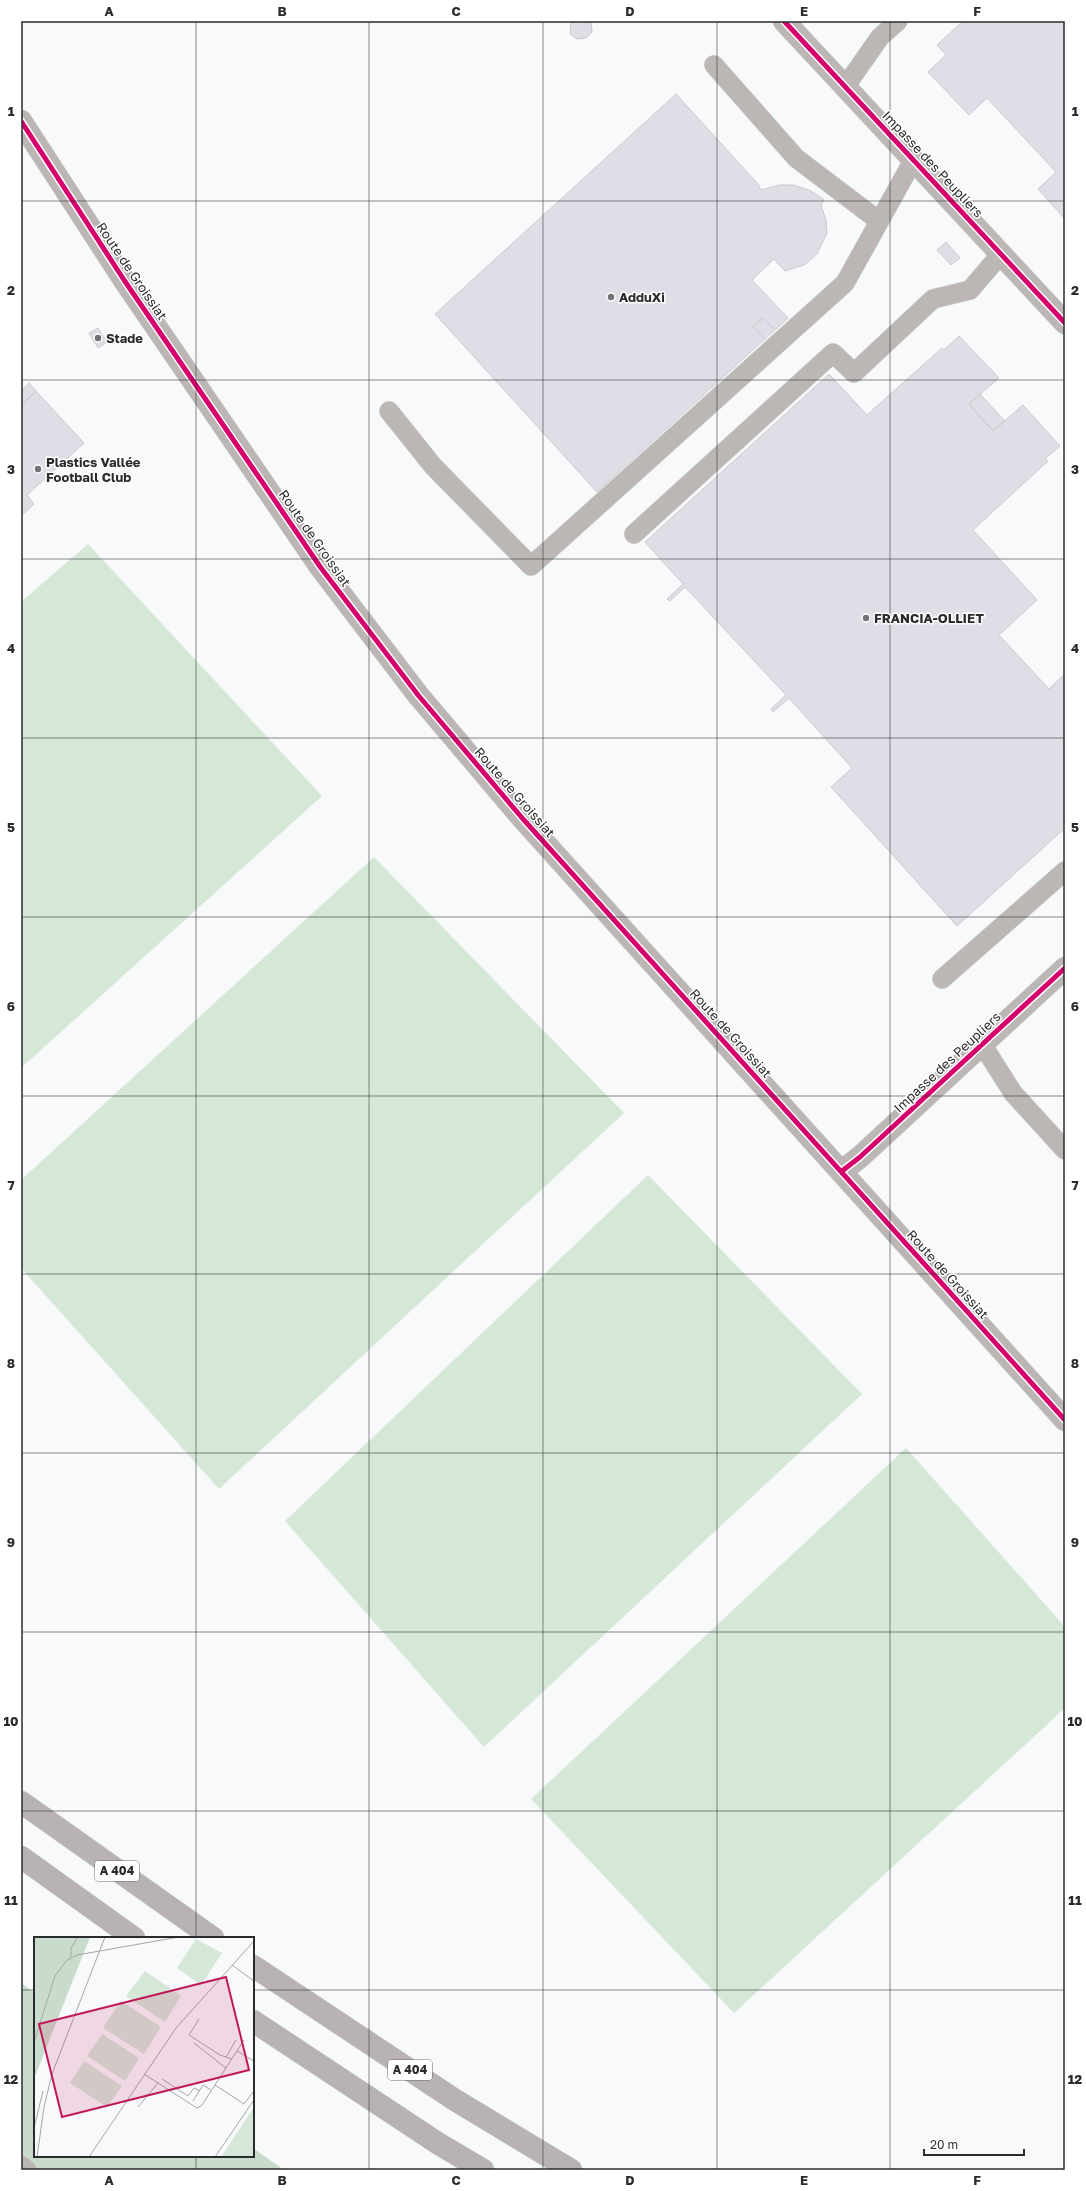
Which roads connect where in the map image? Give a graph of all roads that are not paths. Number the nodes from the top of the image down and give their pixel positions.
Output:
1 (784, 21) edge
2 (898, 21) edge
3 (714, 65) dead end
4 (845, 87) junction
5 (21, 121) edge
6 (914, 159) junction
7 (879, 221) junction
8 (1001, 254) junction
9 (1065, 323) edge
10 (389, 411) dead end
11 (634, 534) dead end
12 (1065, 871) edge
13 (1065, 968) edge
14 (942, 979) dead end
15 (982, 1044) junction
16 (1065, 1150) edge
17 (842, 1171) junction
18 (1065, 1420) edge
19 (21, 1802) edge
20 (21, 1857) edge
21 (133, 1937) edge
22 (212, 1937) edge
23 (254, 1967) edge
24 (254, 2022) edge
25 (21, 2167) edge
26 (25, 2170) edge
27 (483, 2170) edge
28 (571, 2170) edge

1 - 4 street, Impasse des Peupliers
2 - 4 lane
3 - 7 lane
4 - 6 street, Impasse des Peupliers
5 - 17 main road, Route de Groissiat
6 - 7 lane
6 - 8 street, Impasse des Peupliers
7 - 10 lane
8 - 9 street, Impasse des Peupliers
8 - 11 lane
12 - 14 lane
13 - 15 street, Impasse des Peupliers
15 - 16 lane
15 - 17 street, Impasse des Peupliers
17 - 18 main road, Route de Groissiat
19 - 22 highway, A 404
20 - 21 highway
23 - 28 highway, A 404
24 - 27 highway
25 - 26 main road

